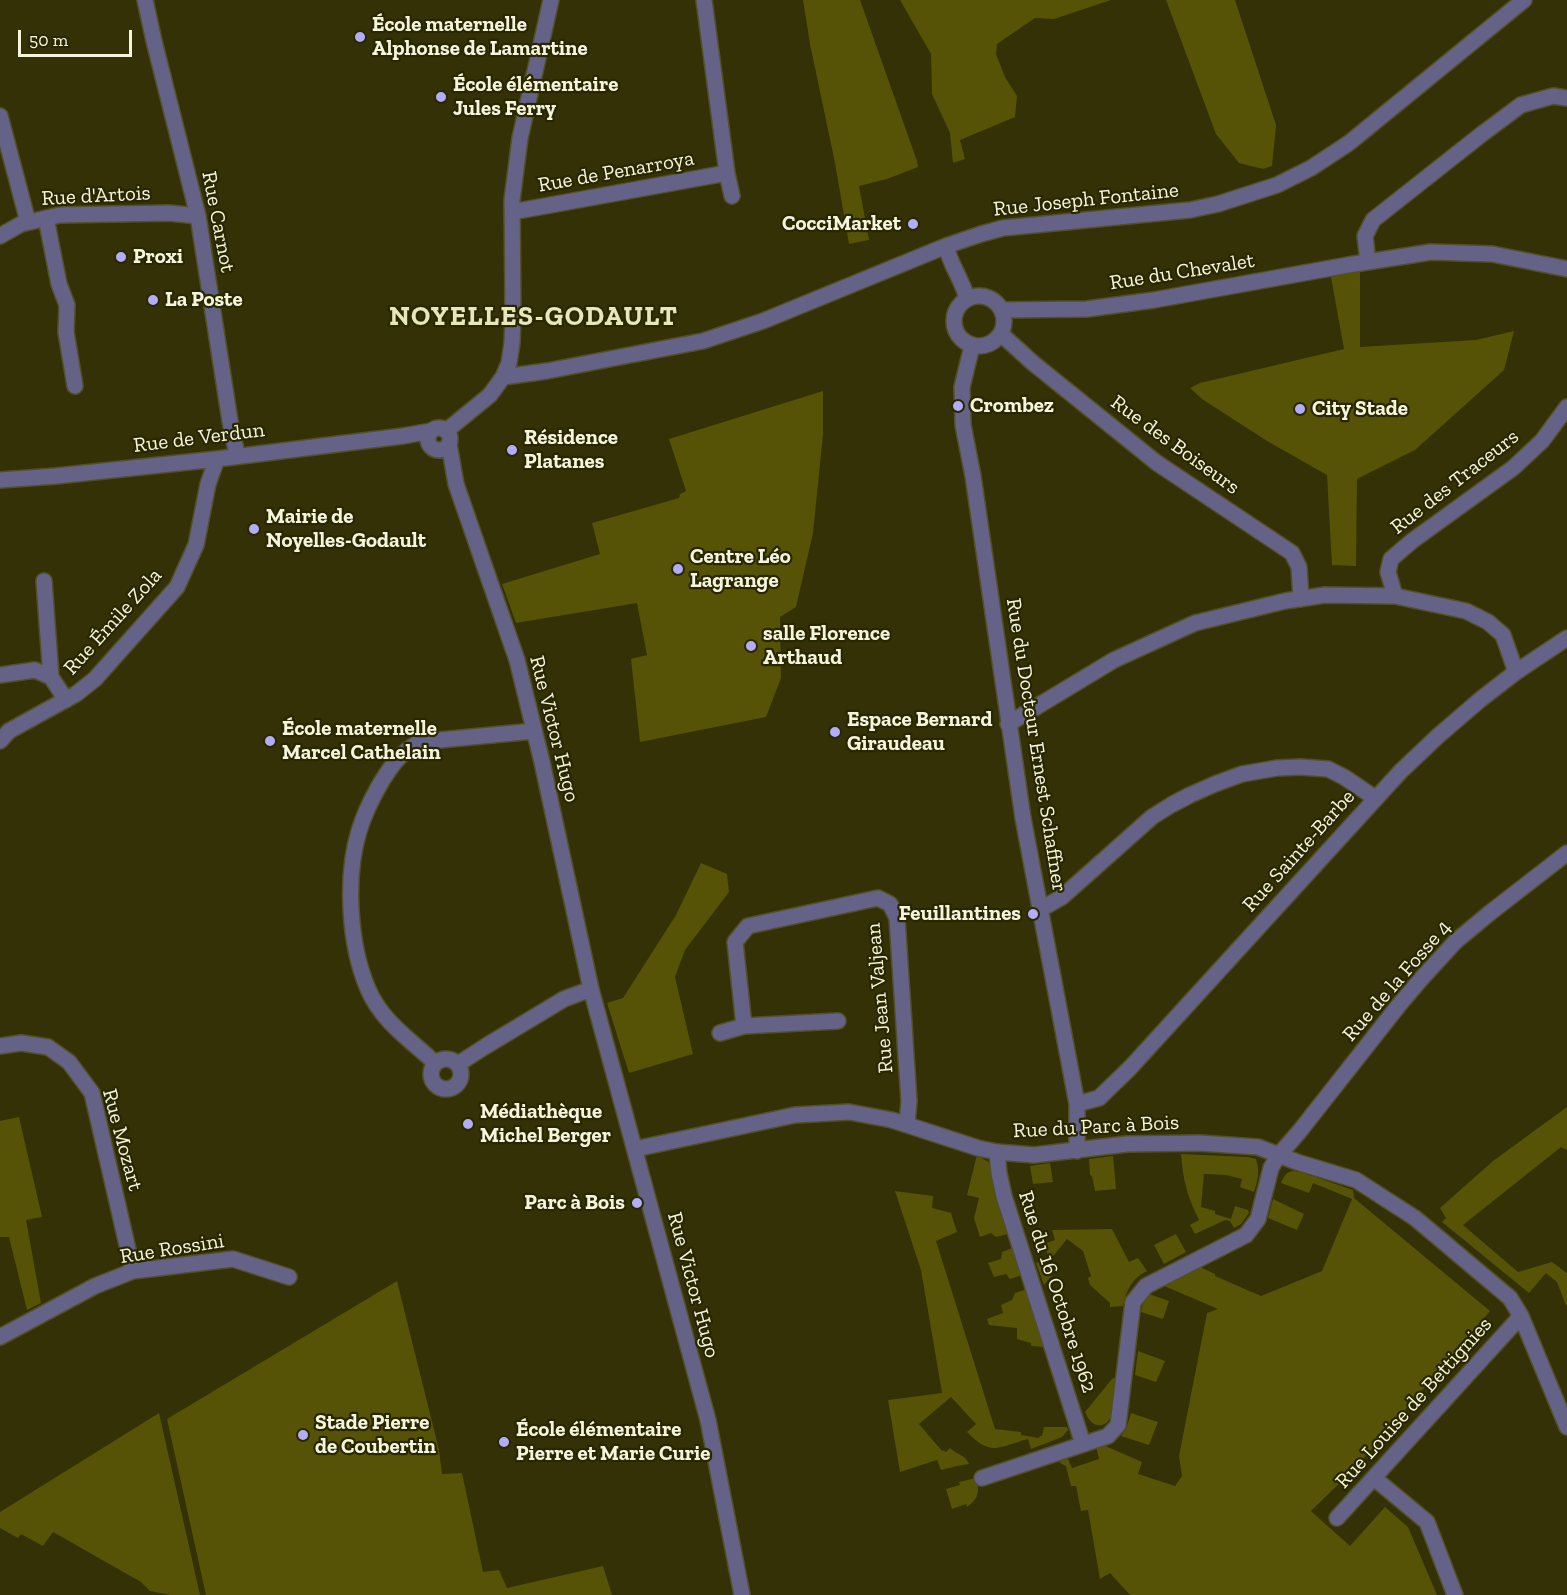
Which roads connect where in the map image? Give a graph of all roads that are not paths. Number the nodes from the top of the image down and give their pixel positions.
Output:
1 (146, 0) edge
2 (551, 0) edge
3 (704, 0) edge
4 (1524, 0) edge
5 (1567, 98) edge
6 (0, 116) edge
7 (727, 173) junction
8 (732, 196) dead end
9 (512, 212) junction
10 (198, 216) junction
11 (46, 218) junction
12 (28, 222) junction
13 (0, 236) edge
14 (946, 246) junction
15 (1368, 262) junction
16 (1567, 269) edge
17 (967, 298) junction
18 (1002, 310) junction
19 (1001, 334) junction
20 (972, 346) junction
21 (503, 377) junction
22 (75, 386) dead end
23 (1567, 407) edge
24 (438, 439) junction
25 (237, 455) junction
26 (217, 459) junction
27 (0, 480) edge
28 (44, 581) dead end
29 (1395, 596) junction
30 (1301, 599) junction
31 (1567, 638) edge
32 (1516, 672) junction
33 (0, 675) edge
34 (51, 677) junction
35 (66, 700) junction
36 (1008, 724) junction
37 (534, 731) junction
38 (0, 741) edge
39 (1374, 798) junction
40 (1567, 853) edge
41 (1041, 909) junction
42 (591, 990) junction
43 (838, 1021) dead end
44 (744, 1026) junction
45 (720, 1033) dead end
46 (0, 1047) edge
47 (435, 1063) junction
48 (458, 1064) junction
49 (1077, 1104) junction
50 (907, 1124) junction
51 (634, 1149) junction
52 (1077, 1151) junction
53 (997, 1152) junction
54 (1278, 1156) junction
55 (133, 1271) junction
56 (289, 1277) dead end
57 (1521, 1316) junction
58 (0, 1337) edge
59 (1567, 1427) edge
60 (1083, 1444) junction
61 (982, 1478) dead end
62 (1374, 1478) junction
63 (1337, 1518) dead end
64 (742, 1595) edge
65 (1455, 1595) edge

1 - 10 street, Rue Carnot
2 - 9 street
3 - 7 street, Rue de Penarroya
4 - 14 street, Rue Joseph Fontaine
5 - 15 street
6 - 12 street
7 - 8 street, Rue de Penarroya
7 - 9 street, Rue de Penarroya
9 - 21 street
10 - 11 street, Rue d'Artois
10 - 25 street, Rue Carnot
11 - 12 street, Rue d'Artois
11 - 22 street
12 - 13 street, Rue d'Artois
14 - 17 street
14 - 21 street, Rue Joseph Fontaine
15 - 16 street, Rue du Chevalet
15 - 18 street, Rue du Chevalet
17 - 18 street
17 - 20 street
18 - 19 street
19 - 20 street
19 - 30 street, Rue des Boiseurs
20 - 36 street, Rue du Docteur Ernest Schaffner
21 - 24 street
23 - 29 street, Rue des Traceurs
24 - 25 street, Rue de Verdun
24 - 37 street, Rue Victor Hugo
25 - 26 street, Rue de Verdun
26 - 27 street, Rue de Verdun
26 - 35 street, Rue Émile Zola
28 - 34 street
29 - 30 street
29 - 32 street
30 - 36 street
31 - 32 street, Rue Sainte-Barbe
32 - 39 street, Rue Sainte-Barbe
33 - 34 street
34 - 35 street
35 - 38 street, Rue Émile Zola
36 - 41 street, Rue du Docteur Ernest Schaffner
37 - 42 street, Rue Victor Hugo
37 - 47 street
39 - 41 street
39 - 49 street, Rue Sainte-Barbe
40 - 54 street, Rue de la Fosse 4
41 - 49 street, Rue du Docteur Ernest Schaffner
42 - 48 street
42 - 51 street, Rue Victor Hugo
43 - 44 street, Rue Jean Valjean
44 - 45 street, Rue Jean Valjean
44 - 50 street, Rue Jean Valjean
46 - 55 street, Rue Mozart
47 - 48 street
47 - 48 street
49 - 52 street, Rue du Docteur Ernest Schaffner
50 - 51 street, Rue du Parc à Bois
50 - 53 street, Rue du Parc à Bois
51 - 64 street, Rue Victor Hugo
52 - 53 street, Rue du Parc à Bois
52 - 54 street, Rue du Parc à Bois
53 - 60 street, Rue du 16 Octobre 1962
54 - 57 street, Rue du Parc à Bois
54 - 60 street, Rue du 16 Octobre 1962
55 - 56 street, Rue Rossini
55 - 58 street, Rue Rossini
57 - 59 street, Rue du Parc à Bois
57 - 62 street, Rue Louise de Bettignies
60 - 61 street, Rue du 16 Octobre 1962
62 - 63 street, Rue Louise de Bettignies
62 - 65 street

